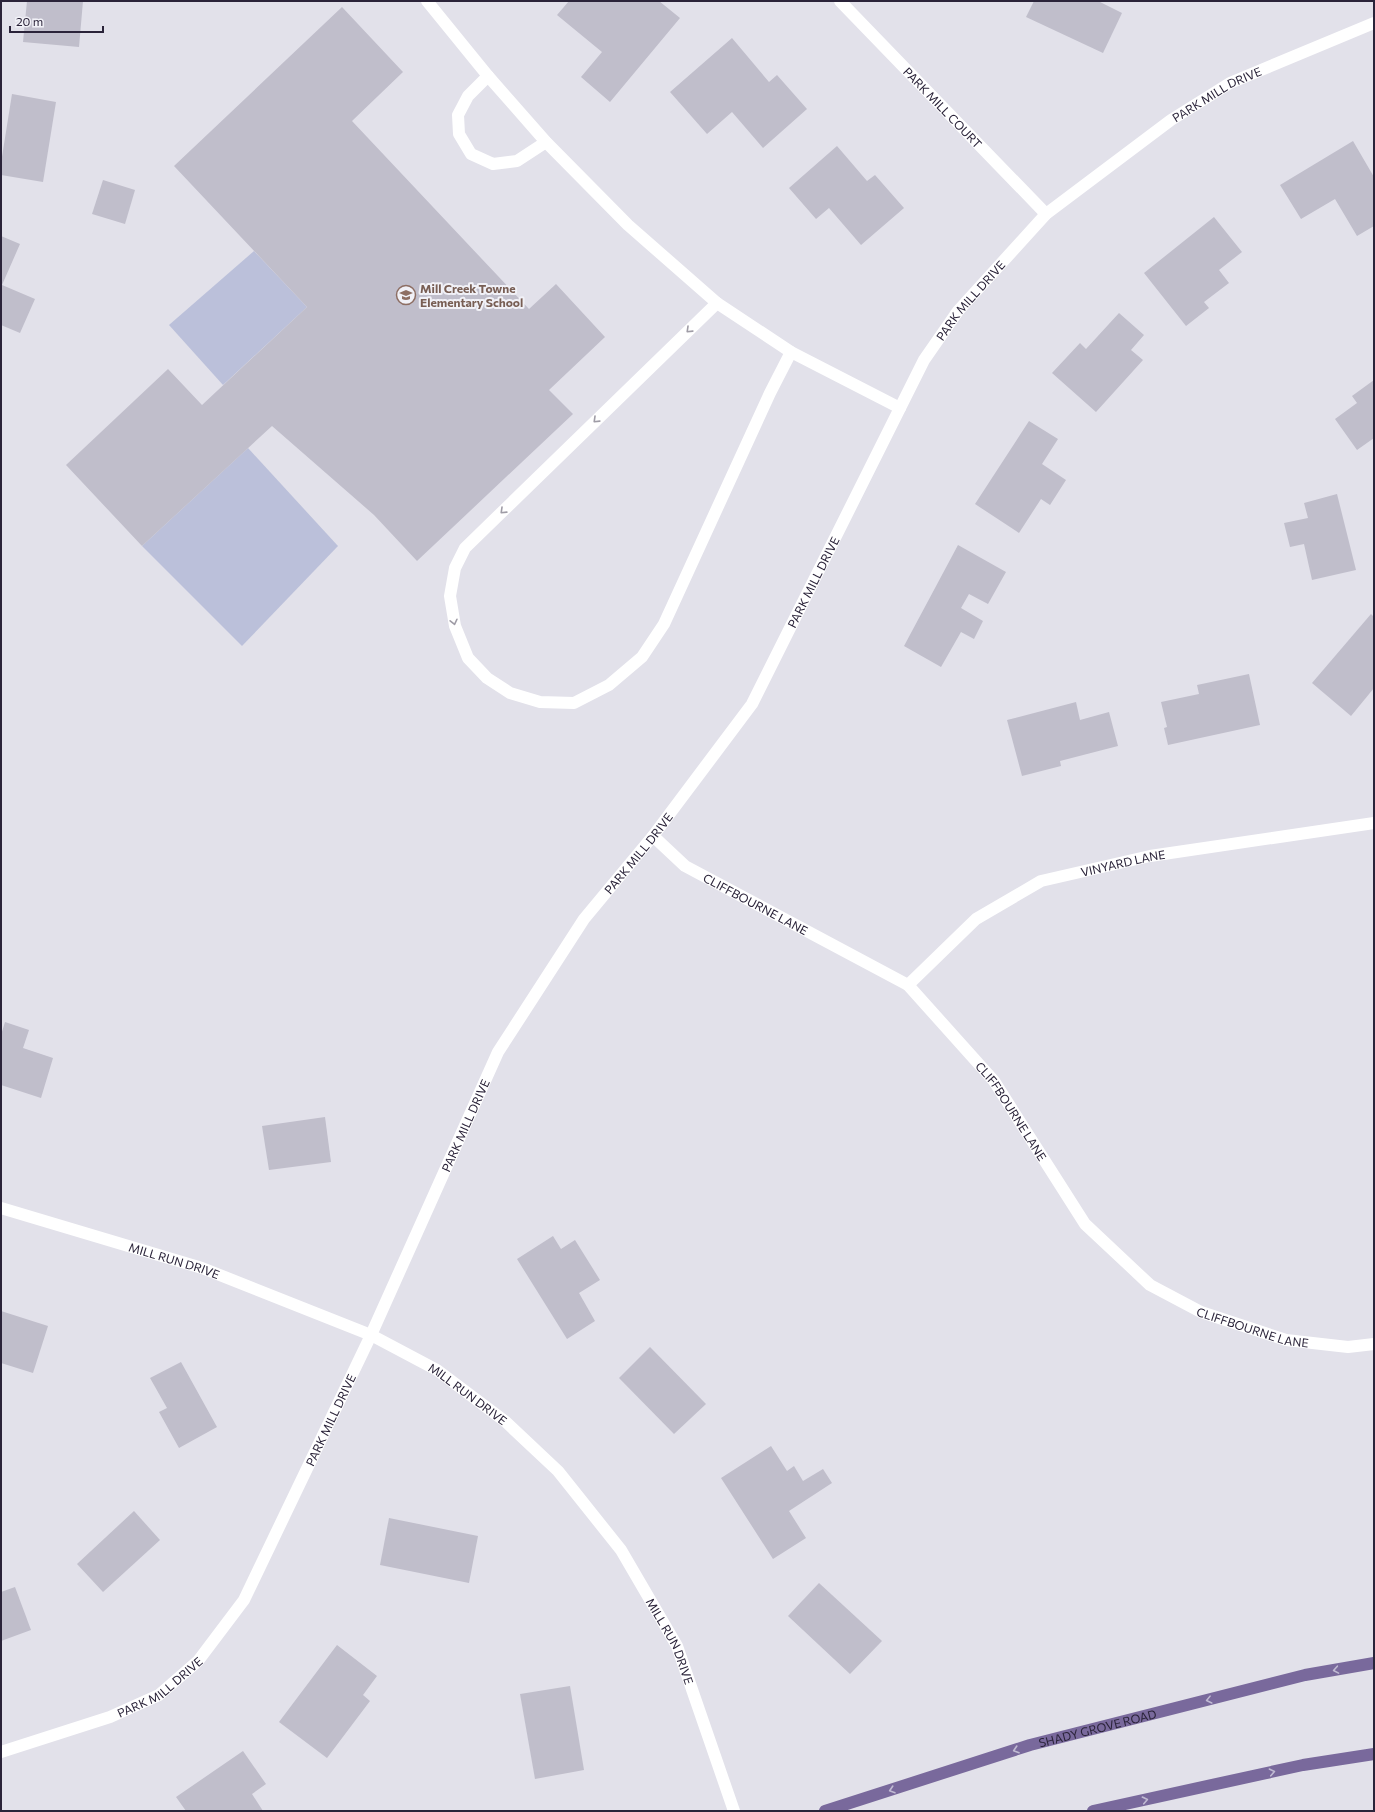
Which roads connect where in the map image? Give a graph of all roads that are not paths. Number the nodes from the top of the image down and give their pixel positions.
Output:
1 (427, 1) edge
2 (840, 1) edge
3 (1374, 23) edge
4 (488, 76) junction
5 (546, 142) junction
6 (1046, 214) junction
7 (717, 303) junction
8 (791, 352) junction
9 (900, 408) junction
10 (1374, 823) edge
11 (653, 836) junction
12 (908, 985) junction
13 (1, 1208) edge
14 (372, 1336) junction
15 (1374, 1344) edge
16 (1374, 1663) edge
17 (1, 1752) edge
18 (1374, 1754) edge
19 (734, 1811) edge
20 (825, 1811) edge
21 (1093, 1811) edge

1 - 4 street
2 - 6 street, PARK MILL COURT
3 - 6 street, PARK MILL DRIVE
4 - 5 street
4 - 5 street
5 - 7 street
6 - 9 street, PARK MILL DRIVE
7 - 8 street
7 -> 8 street
8 - 9 street
9 - 11 street, PARK MILL DRIVE
10 - 12 street, VINYARD LANE
11 - 12 street, CLIFFBOURNE LANE
11 - 14 street, PARK MILL DRIVE
12 - 15 street, CLIFFBOURNE LANE
13 - 14 street, MILL RUN DRIVE
14 - 17 street, PARK MILL DRIVE
14 - 19 street, MILL RUN DRIVE
16 -> 20 main road, SHADY GROVE ROAD
21 -> 18 main road

